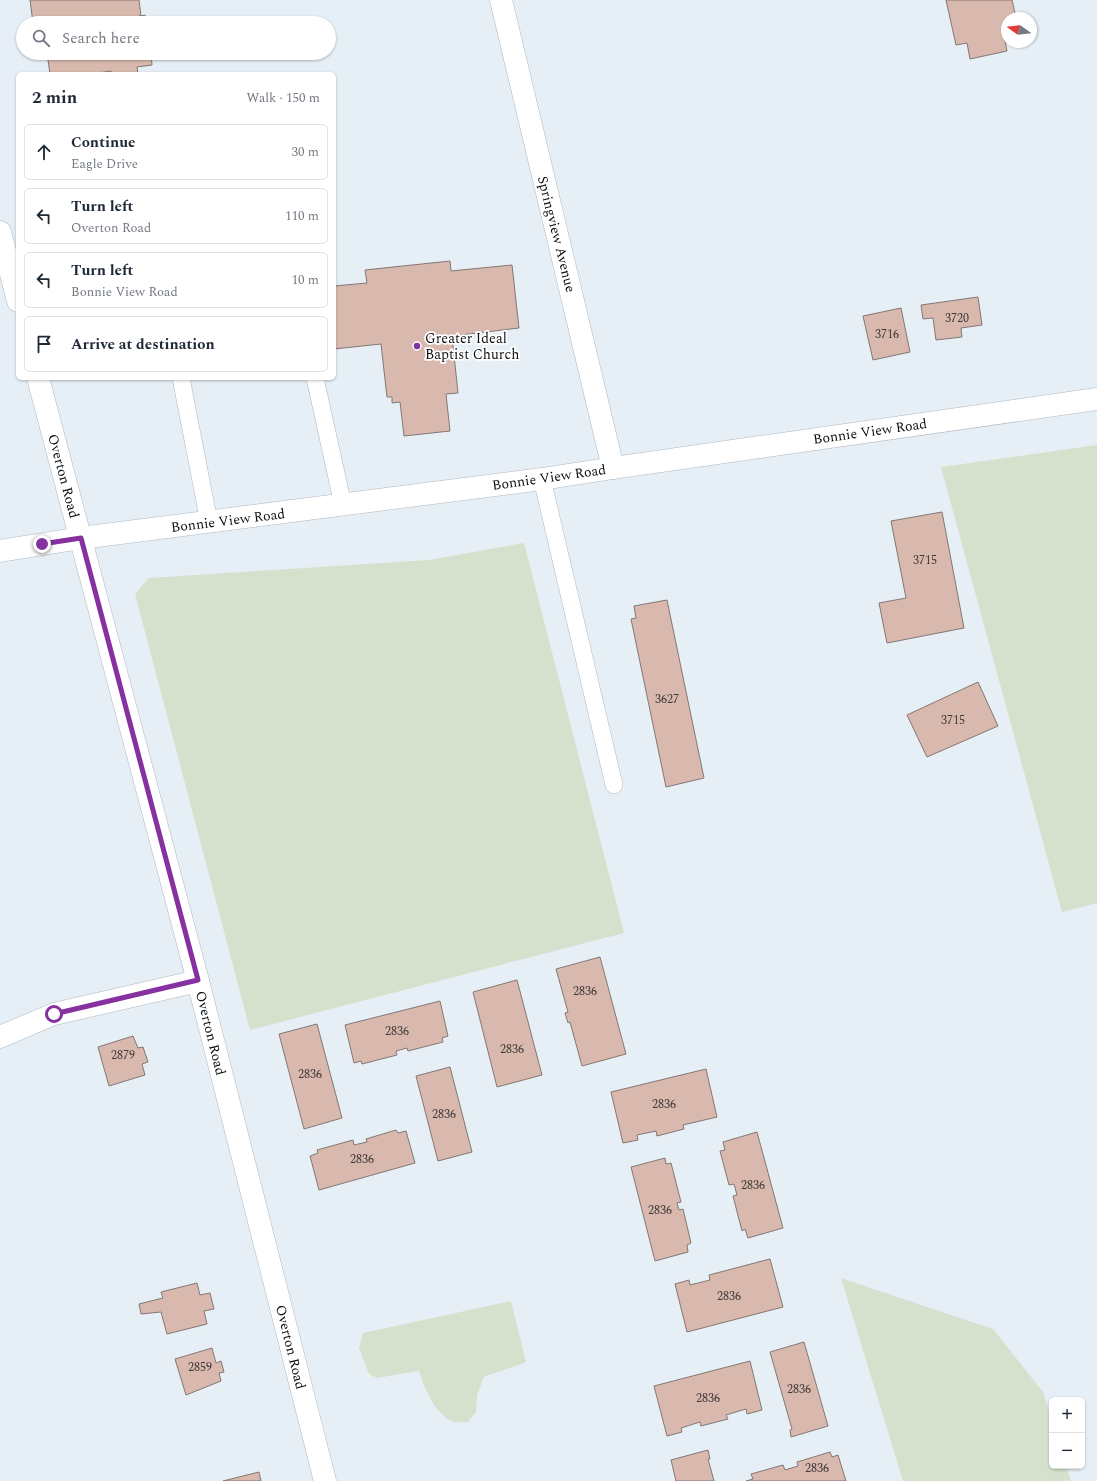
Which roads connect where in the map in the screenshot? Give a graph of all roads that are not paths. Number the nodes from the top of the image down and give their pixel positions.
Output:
1 (501, 0) edge
2 (0, 232) edge
3 (16, 292) edge
4 (39, 380) edge
5 (180, 380) edge
6 (315, 380) edge
7 (1097, 399) edge
8 (613, 468) junction
9 (542, 479) junction
10 (343, 505) junction
11 (210, 522) junction
12 (81, 538) junction
13 (0, 551) edge
14 (614, 785) dead end
15 (198, 980) junction
16 (0, 1037) edge
17 (325, 1481) edge

1 - 8 street, Springview Avenue
2 - 3 street
4 - 12 street, Overton Road
5 - 11 lane
6 - 10 lane
7 - 8 street, Bonnie View Road
8 - 9 street, Bonnie View Road
9 - 10 street, Bonnie View Road
9 - 14 lane
10 - 11 street, Bonnie View Road
11 - 12 street, Bonnie View Road
12 - 13 street, Bonnie View Road
12 - 15 street, Overton Road
15 - 16 street
15 - 17 street, Overton Road

